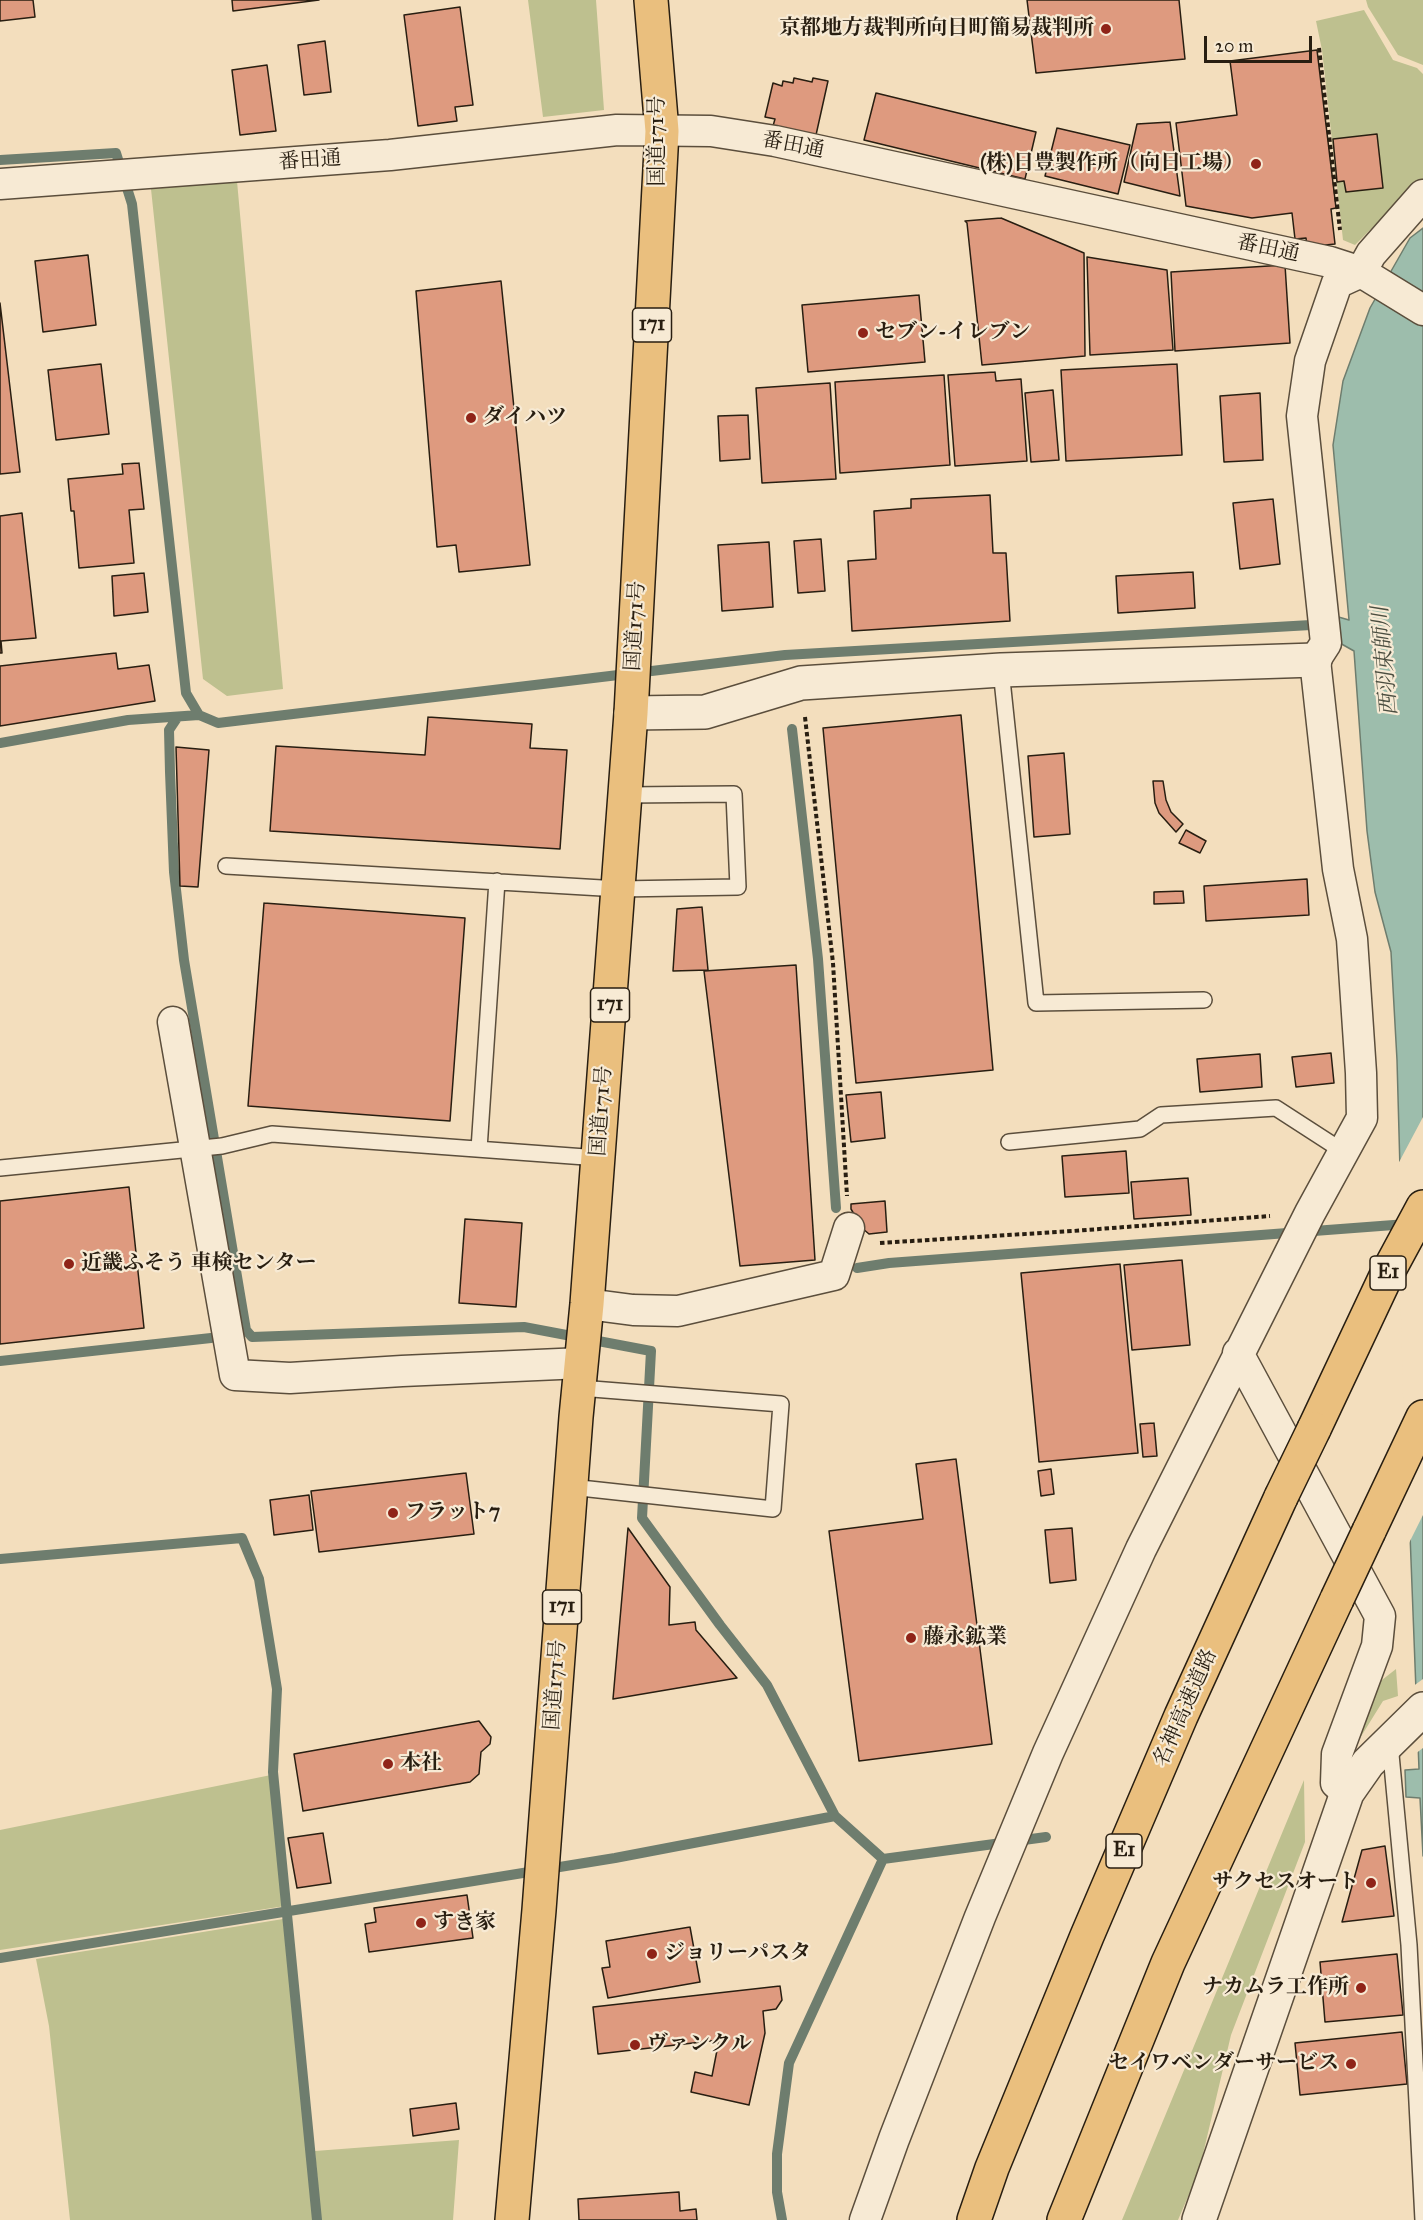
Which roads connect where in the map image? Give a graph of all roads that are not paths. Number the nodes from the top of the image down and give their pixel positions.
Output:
1 (651, 0) edge
2 (662, 131) junction
3 (0, 184) edge
4 (1423, 195) edge
5 (1361, 272) junction
6 (1423, 310) edge
7 (1320, 651) junction
8 (1001, 670) junction
9 (632, 702) junction
10 (626, 795) junction
11 (226, 866) dead end
12 (497, 881) junction
13 (619, 889) junction
14 (1203, 1000) dead end
15 (173, 1022) dead end
16 (1009, 1142) dead end
17 (210, 1147) junction
18 (479, 1149) junction
19 (1344, 1152) junction
20 (599, 1158) junction
21 (0, 1168) edge
22 (1423, 1207) edge
23 (849, 1228) road end
24 (587, 1312) junction
25 (1238, 1353) junction
26 (581, 1375) junction
27 (1423, 1417) edge
28 (571, 1487) junction
29 (1420, 1712) edge
30 (1389, 1741) junction
31 (1347, 1793) junction
32 (976, 2215) edge
33 (512, 2220) edge
34 (866, 2220) edge
35 (1064, 2220) edge
36 (1199, 2220) edge
37 (1423, 2220) edge

1 - 2 highway, 国道171号 / 171
2 - 3 street, 番田通
2 - 5 street, 番田通
2 - 9 highway, 国道171号 / 171
4 - 5 street
5 - 6 street, 番田通
5 - 7 street
7 - 8 street
7 - 19 street
8 - 9 street
8 - 14 lane
9 - 10 highway, 国道171号 / 171
10 - 13 highway, 国道171号 / 171
10 - 13 lane
11 - 12 lane
12 - 13 lane
12 - 18 lane
13 - 20 highway, 国道171号 / 171
15 - 17 street
16 - 19 lane
17 - 18 lane
17 - 21 lane
17 - 26 street
18 - 20 lane
19 - 25 street
20 - 24 highway, 国道171号 / 171
22 - 32 highway, 名神高速道路 / E1, bridge
23 - 24 street
24 - 26 highway, 国道171号 / 171
25 - 31 street
25 - 34 street
26 - 28 highway, 国道171号 / 171
26 - 28 lane
27 - 35 highway, bridge
28 - 33 highway, 国道171号 / 171
29 - 30 street
30 - 31 street
30 - 37 lane
31 - 36 street

